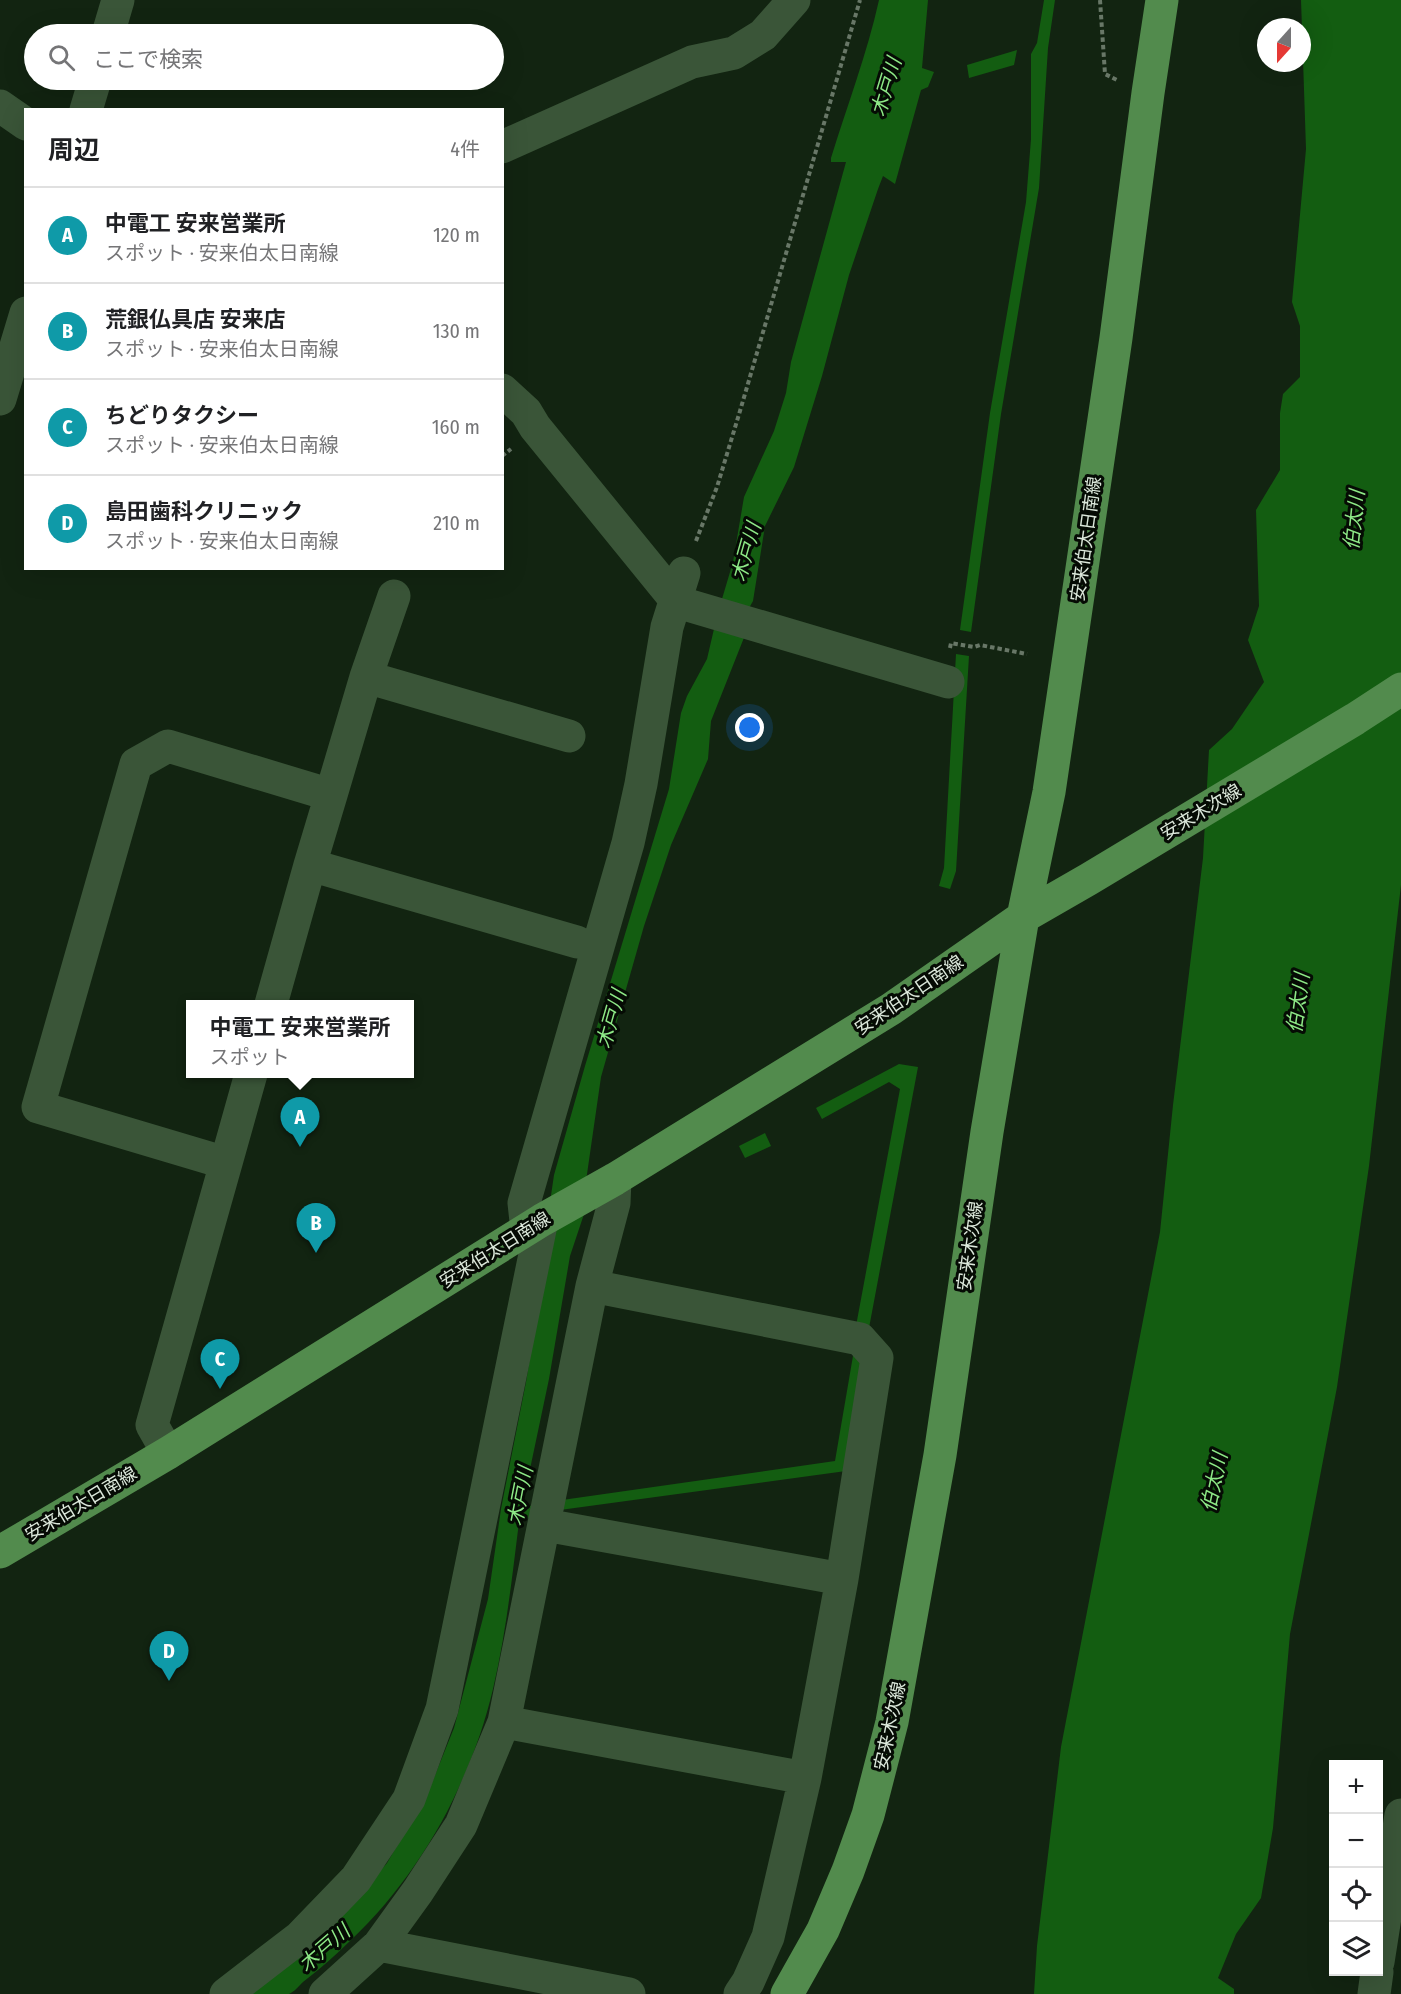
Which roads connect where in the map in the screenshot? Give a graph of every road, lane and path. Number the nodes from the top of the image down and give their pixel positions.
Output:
1 (118, 0) edge
2 (794, 0) edge
3 (860, 0) edge
4 (1100, 0) edge
5 (1162, 0) edge
6 (111, 24) edge
7 (91, 90) edge
8 (1148, 93) junction
9 (0, 106) edge
10 (87, 108) edge
11 (24, 123) edge
12 (504, 146) edge
13 (24, 323) edge
14 (10, 390) edge
15 (504, 392) edge
16 (681, 592) junction
17 (394, 596) dead end
18 (955, 644) dead end
19 (1027, 654) dead end
20 (366, 677) junction
21 (948, 682) dead end
22 (1401, 688) edge
23 (569, 736) dead end
24 (331, 795) junction
25 (310, 865) junction
26 (1023, 917) junction
27 (577, 942) dead end
28 (272, 1000) edge
29 (250, 1078) edge
30 (226, 1163) junction
31 (607, 1184) junction
32 (539, 1222) junction
33 (592, 1286) junction
34 (168, 1453) junction
35 (545, 1525) junction
36 (0, 1552) edge
37 (842, 1579) junction
38 (504, 1722) junction
39 (806, 1778) junction
40 (1401, 1815) edge
41 (1383, 1930) edge
42 (379, 1945) junction
43 (1376, 1976) edge
44 (797, 1989) edge
45 (226, 1994) edge
46 (325, 1994) edge
47 (629, 1994) edge
48 (740, 1994) edge
49 (1374, 1994) edge

1 - 6 street
2 - 12 street
3 - 16 path
4 - 8 path
5 - 8 main road, 安来伯太日南線
7 - 10 street
8 - 26 main road, 安来伯太日南線
9 - 11 street
13 - 14 street
15 - 16 street
16 - 21 street
16 - 32 street
17 - 20 street
18 - 19 path
20 - 23 street
20 - 24 street
22 - 26 main road, 安来木次線
24 - 25 street
24 - 30 street
25 - 27 street
25 - 28 street
26 - 31 main road, 安来伯太日南線
26 - 44 main road, 安来木次線
29 - 30 street
30 - 34 street
31 - 32 main road, 安来伯太日南線
31 - 33 street
32 - 34 main road, 安来伯太日南線
32 - 45 street
33 - 35 street
33 - 37 street
34 - 36 main road, 安来伯太日南線
35 - 37 street
35 - 38 street
37 - 39 street
38 - 39 street
38 - 42 street
39 - 48 street
40 - 41 street
42 - 46 street
42 - 47 street
43 - 49 street

